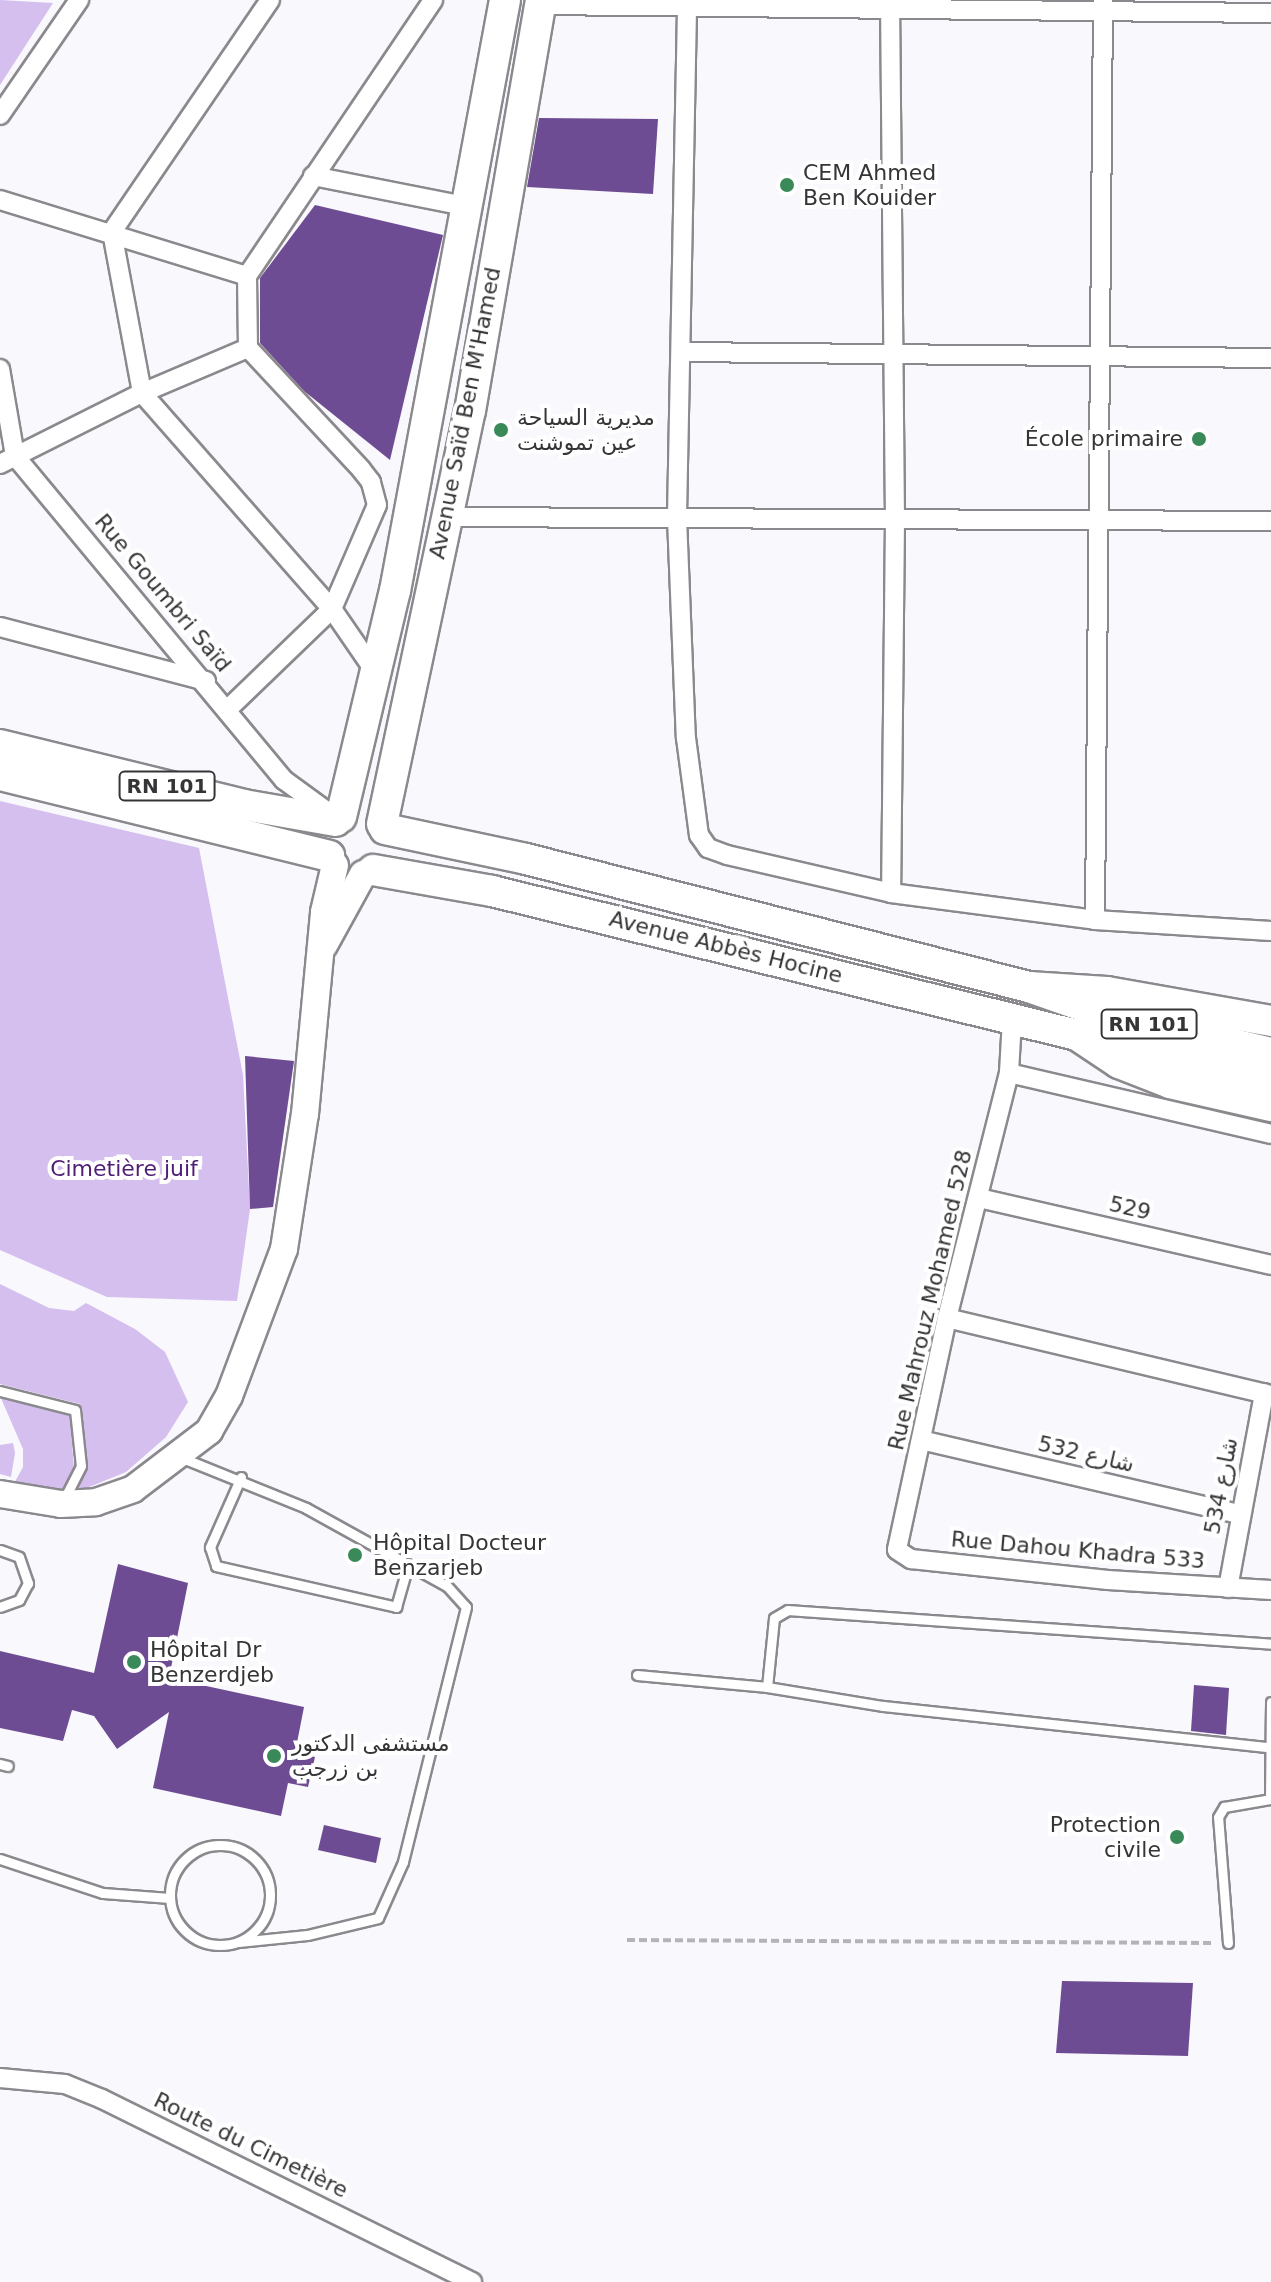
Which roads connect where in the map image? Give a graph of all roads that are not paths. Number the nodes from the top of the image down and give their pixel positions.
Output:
1 (79, 0) edge
2 (270, 0) edge
3 (433, 0) edge
4 (505, 0) edge
5 (541, 2) edge
6 (890, 5) edge
7 (1103, 6) edge
8 (687, 9) junction
9 (1271, 13) edge
10 (0, 115) edge
11 (313, 176) junction
12 (0, 200) edge
13 (469, 207) junction
14 (112, 232) junction
15 (247, 276) junction
16 (248, 348) junction
17 (681, 352) junction
18 (894, 357) junction
19 (1271, 358) edge
20 (1100, 359) junction
21 (0, 369) edge
22 (142, 393) junction
23 (8, 460) edge
24 (377, 505) junction
25 (408, 510) junction
26 (446, 517) junction
27 (677, 518) junction
28 (895, 520) junction
29 (1098, 520) junction
30 (1271, 521) edge
31 (332, 609) junction
32 (0, 627) edge
33 (376, 673) junction
34 (206, 681) junction
35 (229, 708) junction
36 (0, 745) edge
37 (0, 775) edge
38 (338, 819) junction
39 (384, 826) junction
40 (350, 866) junction
41 (891, 893) junction
42 (1095, 920) junction
43 (1271, 931) edge
44 (1029, 987) junction
45 (1012, 1019) junction
46 (1271, 1021) edge
47 (1077, 1035) junction
48 (1271, 1053) edge
49 (1010, 1066) junction
50 (1271, 1080) edge
51 (1271, 1106) edge
52 (1271, 1134) edge
53 (979, 1198) junction
54 (1271, 1265) edge
55 (947, 1318) junction
56 (0, 1391) edge
57 (1268, 1394) edge
58 (921, 1440) junction
59 (180, 1457) junction
60 (241, 1477) junction
61 (0, 1494) edge
62 (61, 1504) junction
63 (1239, 1514) junction
64 (898, 1538) joint
65 (0, 1550) edge
66 (408, 1565) junction
67 (1228, 1588) junction
68 (1271, 1590) edge
69 (0, 1607) edge
70 (1271, 1644) edge
71 (637, 1675) dead end
72 (767, 1687) junction
73 (1271, 1702) edge
74 (1269, 1747) junction
75 (1270, 1799) edge
76 (0, 1859) edge
77 (170, 1898) junction
78 (238, 1942) junction
79 (1228, 1943) road end
80 (0, 2078) edge
81 (472, 2282) edge

1 - 10 street
2 - 14 street
3 - 11 street
4 - 13 main road, Avenue Saïd Ben M'Hamed
5 - 8 street
5 - 26 main road, Avenue Saïd Ben M'Hamed
6 - 7 street
6 - 8 street
6 - 18 street
7 - 9 street
7 - 20 street
8 - 17 street
11 - 13 street
11 - 15 street
12 - 14 street
13 - 25 main road, Avenue Saïd Ben M'Hamed
14 - 15 street
14 - 22 street
15 - 16 street
16 - 22 street
16 - 24 street
17 - 18 street
17 - 27 street
18 - 20 street
18 - 28 street
19 - 20 street
20 - 29 street
21 - 23 street
22 - 23 street
22 - 31 street
23 - 34 street, Rue Goumbri Saïd
24 - 25 street
24 - 31 street
25 - 33 main road, Avenue Saïd Ben M'Hamed
26 - 27 street
26 - 39 main road, Avenue Saïd Ben M'Hamed
27 - 28 street
27 - 41 street
28 - 29 street
28 - 41 street
29 - 30 street
29 - 42 street
31 - 33 street
31 - 35 street
32 - 34 street
33 - 38 main road, Avenue Saïd Ben M'Hamed
34 - 35 street, Rue Goumbri Saïd
35 - 38 street, Rue Goumbri Saïd
36 - 38 main road, RN 101
37 - 40 main road, RN 101
38 - 39 main road
38 - 40 main road
39 - 40 main road
39 - 44 main road, Avenue Abbès Hocine
40 - 45 main road, Avenue Abbès Hocine
40 - 59 main road
41 - 42 street
42 - 43 street
44 - 46 main road
44 - 48 main road, RN 101
45 - 47 main road, Avenue Abbès Hocine
45 - 49 street, Rue Mahrouz Mohamed 528
47 - 50 main road, RN 101
47 - 51 main road
49 - 52 street
49 - 53 street, Rue Mahrouz Mohamed 528
53 - 54 street, 529
53 - 55 street, Rue Mahrouz Mohamed 528
55 - 57 street
55 - 58 street, Rue Mahrouz Mohamed 528
56 - 62 lane
57 - 63 street, 534 شارع
58 - 63 street, 532 شارع
58 - 64 street, Rue Mahrouz Mohamed 528
59 - 60 lane
59 - 62 main road
60 - 66 lane
60 - 66 lane
61 - 62 main road
63 - 67 street, 534 شارع
64 - 67 street, Rue Dahou Khadra 533
65 - 69 lane
66 - 78 lane
67 - 68 street, Rue Dahou Khadra 533
70 - 72 lane
71 - 72 lane
72 - 74 lane
73 - 74 lane
74 - 75 lane
75 - 79 lane
76 - 77 lane
77 - 78 lane
77 - 78 lane
80 - 81 street, Route du Cimetière

